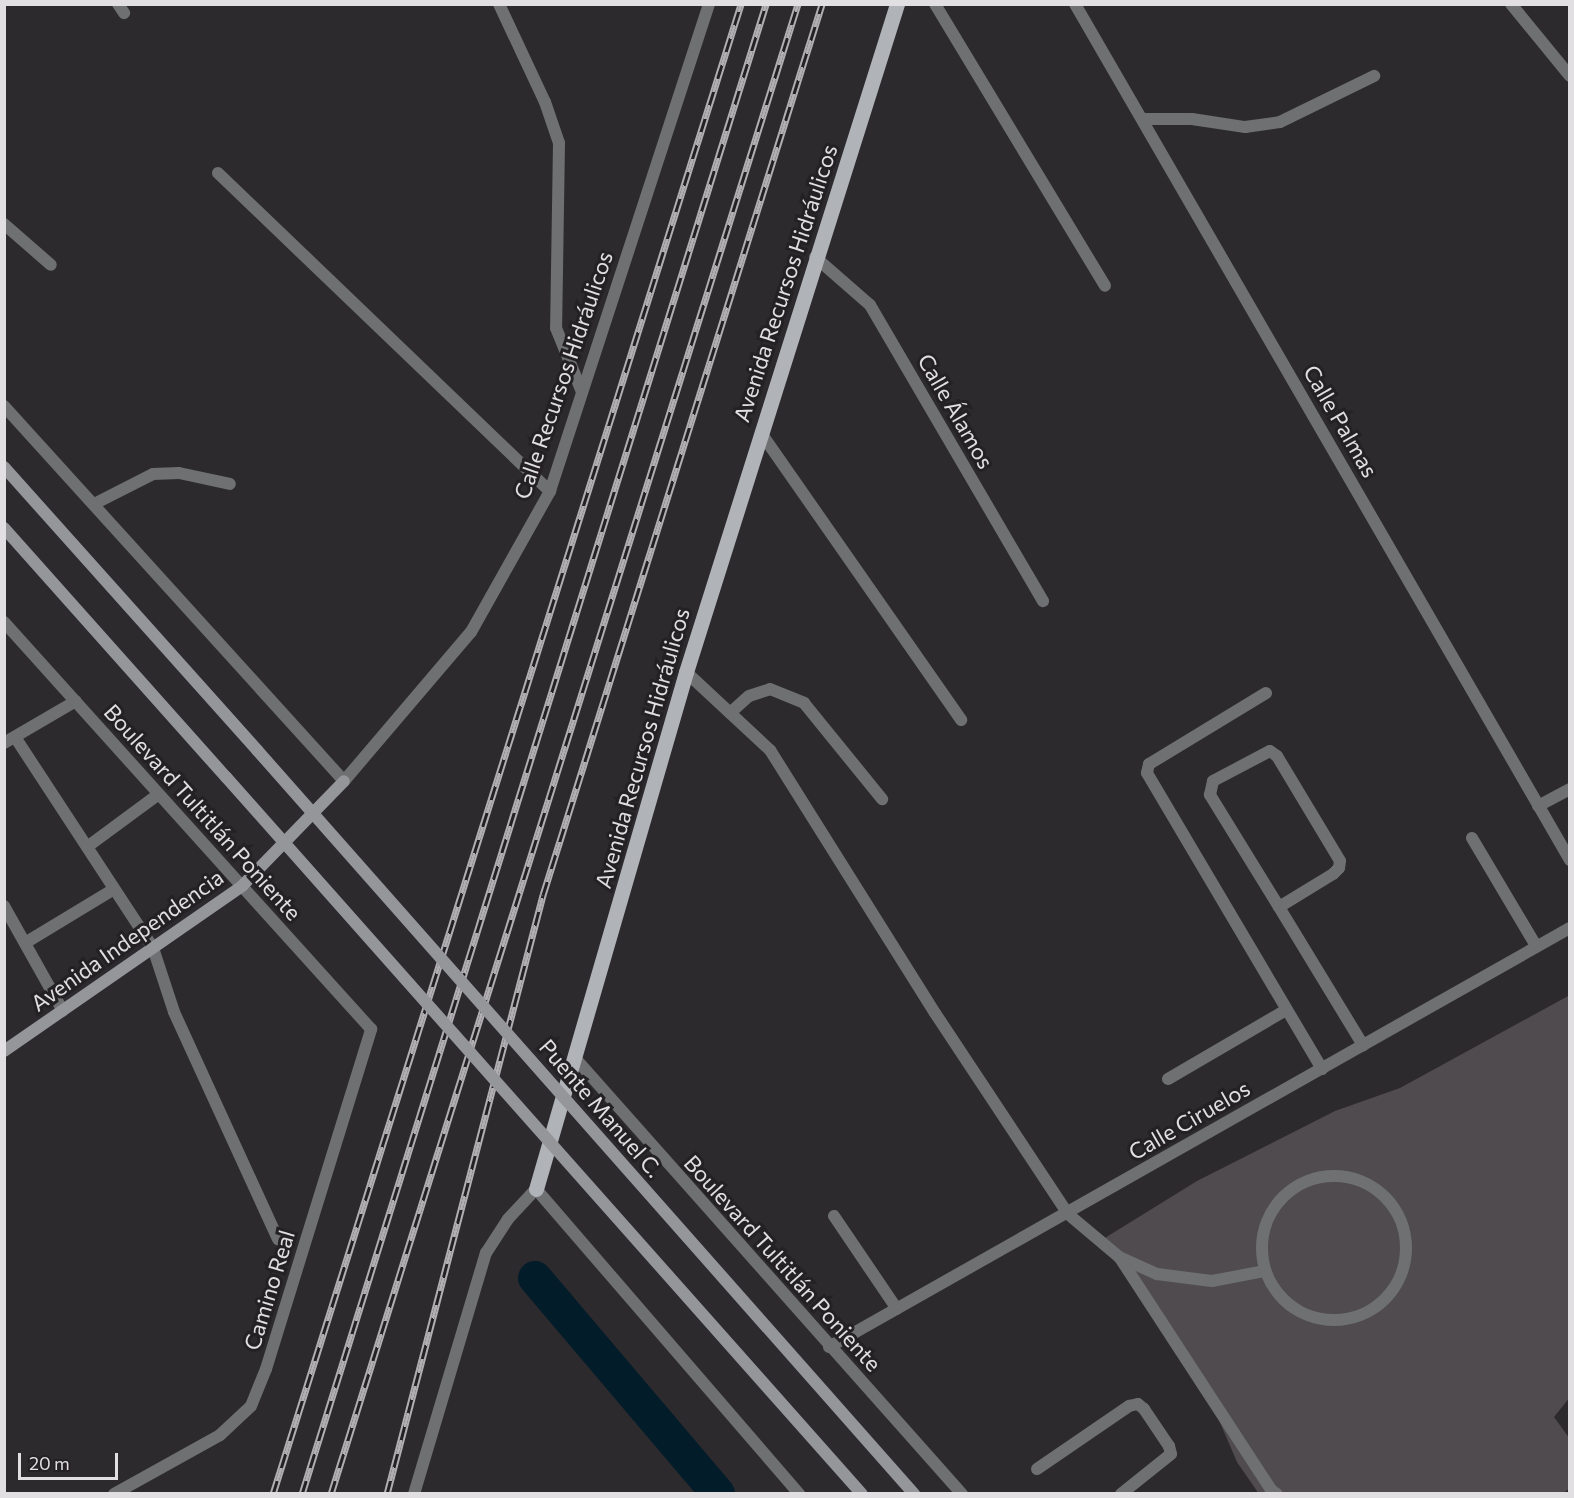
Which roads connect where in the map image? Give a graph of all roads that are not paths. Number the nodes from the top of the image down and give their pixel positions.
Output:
1 (499, 4) edge
2 (709, 4) edge
3 (897, 4) edge
4 (935, 4) edge
5 (1075, 4) edge
6 (1510, 4) edge
7 (1374, 76) dead end
8 (1569, 76) edge
9 (1144, 119) junction
10 (218, 173) dead end
11 (4, 224) edge
12 (815, 257) junction
13 (51, 264) dead end
14 (1105, 285) dead end
15 (582, 392) junction
16 (4, 406) edge
17 (761, 433) junction
18 (4, 467) edge
19 (230, 484) dead end
20 (550, 491) junction
21 (94, 504) junction
22 (4, 528) edge
23 (1042, 601) dead end
24 (4, 622) edge
25 (686, 672) junction
26 (1266, 693) dead end
27 (76, 701) junction
28 (730, 713) junction
29 (961, 720) dead end
30 (10, 740) edge
31 (344, 781) junction
32 (1569, 789) edge
33 (159, 794) junction
34 (882, 799) dead end
35 (1538, 806) junction
36 (1472, 838) dead end
37 (87, 847) junction
38 (1569, 860) edge
39 (242, 886) junction
40 (114, 889) junction
41 (4, 906) edge
42 (1279, 907) junction
43 (1569, 928) edge
44 (25, 943) junction
45 (1536, 946) junction
46 (153, 948) junction
47 (1286, 1010) junction
48 (63, 1011) junction
49 (371, 1029) joint
50 (1363, 1045) junction
51 (4, 1051) edge
52 (575, 1058) junction
53 (1322, 1069) junction
54 (1168, 1078) dead end
55 (536, 1189) junction
56 (1068, 1214) junction
57 (834, 1216) dead end
58 (278, 1239) dead end
59 (1119, 1257) junction
60 (1265, 1271) junction
61 (897, 1309) junction
62 (829, 1347) junction
63 (1037, 1468) dead end
64 (114, 1494) edge
65 (414, 1494) edge
66 (799, 1494) edge
67 (862, 1494) edge
68 (914, 1494) edge
69 (962, 1494) edge
70 (1122, 1494) edge
71 (1277, 1494) edge

1 - 15 street
2 - 15 street, Calle Recursos Hidráulicos
3 - 12 main road, Avenida Recursos Hidráulicos
4 - 14 street
5 - 9 street, Calle Palmas
6 - 8 street
7 - 9 street
9 - 35 street, Calle Palmas
10 - 20 street
11 - 13 street
12 - 17 main road, Avenida Recursos Hidráulicos
12 - 23 street, Calle Álamos
15 - 20 street, Calle Recursos Hidráulicos
16 - 21 street
17 - 25 main road, Avenida Recursos Hidráulicos
17 - 29 street
18 - 68 main road, Puente Manuel C., bridge
19 - 21 street
20 - 31 street, Calle Recursos Hidráulicos
21 - 31 street
22 - 67 main road, Boulevard Tultitlán Poniente, bridge
24 - 27 street, Boulevard Tultitlán Poniente
25 - 28 street
25 - 52 main road, Avenida Recursos Hidráulicos
26 - 47 street
27 - 30 street
27 - 33 street, Boulevard Tultitlán Poniente
28 - 34 street
28 - 56 street
30 - 37 street
31 - 39 main road, Avenida Independencia
32 - 35 street
33 - 37 street
33 - 39 street, Boulevard Tultitlán Poniente
35 - 38 street, Calle Palmas
36 - 45 street
37 - 40 street
39 - 46 main road, Avenida Independencia
39 - 49 street, Boulevard Tultitlán Poniente
40 - 44 street
40 - 46 street
41 - 44 street
42 - 42 street
42 - 50 street
43 - 45 street, Calle Ciruelos
44 - 48 street
45 - 50 street, Calle Ciruelos
46 - 48 main road, Avenida Independencia
46 - 58 street
47 - 53 street
47 - 54 street
48 - 51 main road, Avenida Independencia
49 - 64 street, Camino Real
50 - 53 street, Calle Ciruelos
52 - 55 main road, Avenida Recursos Hidráulicos
52 - 62 street, Boulevard Tultitlán Poniente
53 - 56 street, Calle Ciruelos
55 - 65 street, Avenida Recursos Hidráulicos
55 - 66 street
56 - 59 street
56 - 61 street, Calle Ciruelos
57 - 61 street
59 - 60 street
59 - 71 street
60 - 60 street
61 - 62 street, Calle Ciruelos
62 - 69 street, Boulevard Tultitlán Poniente
63 - 70 street

